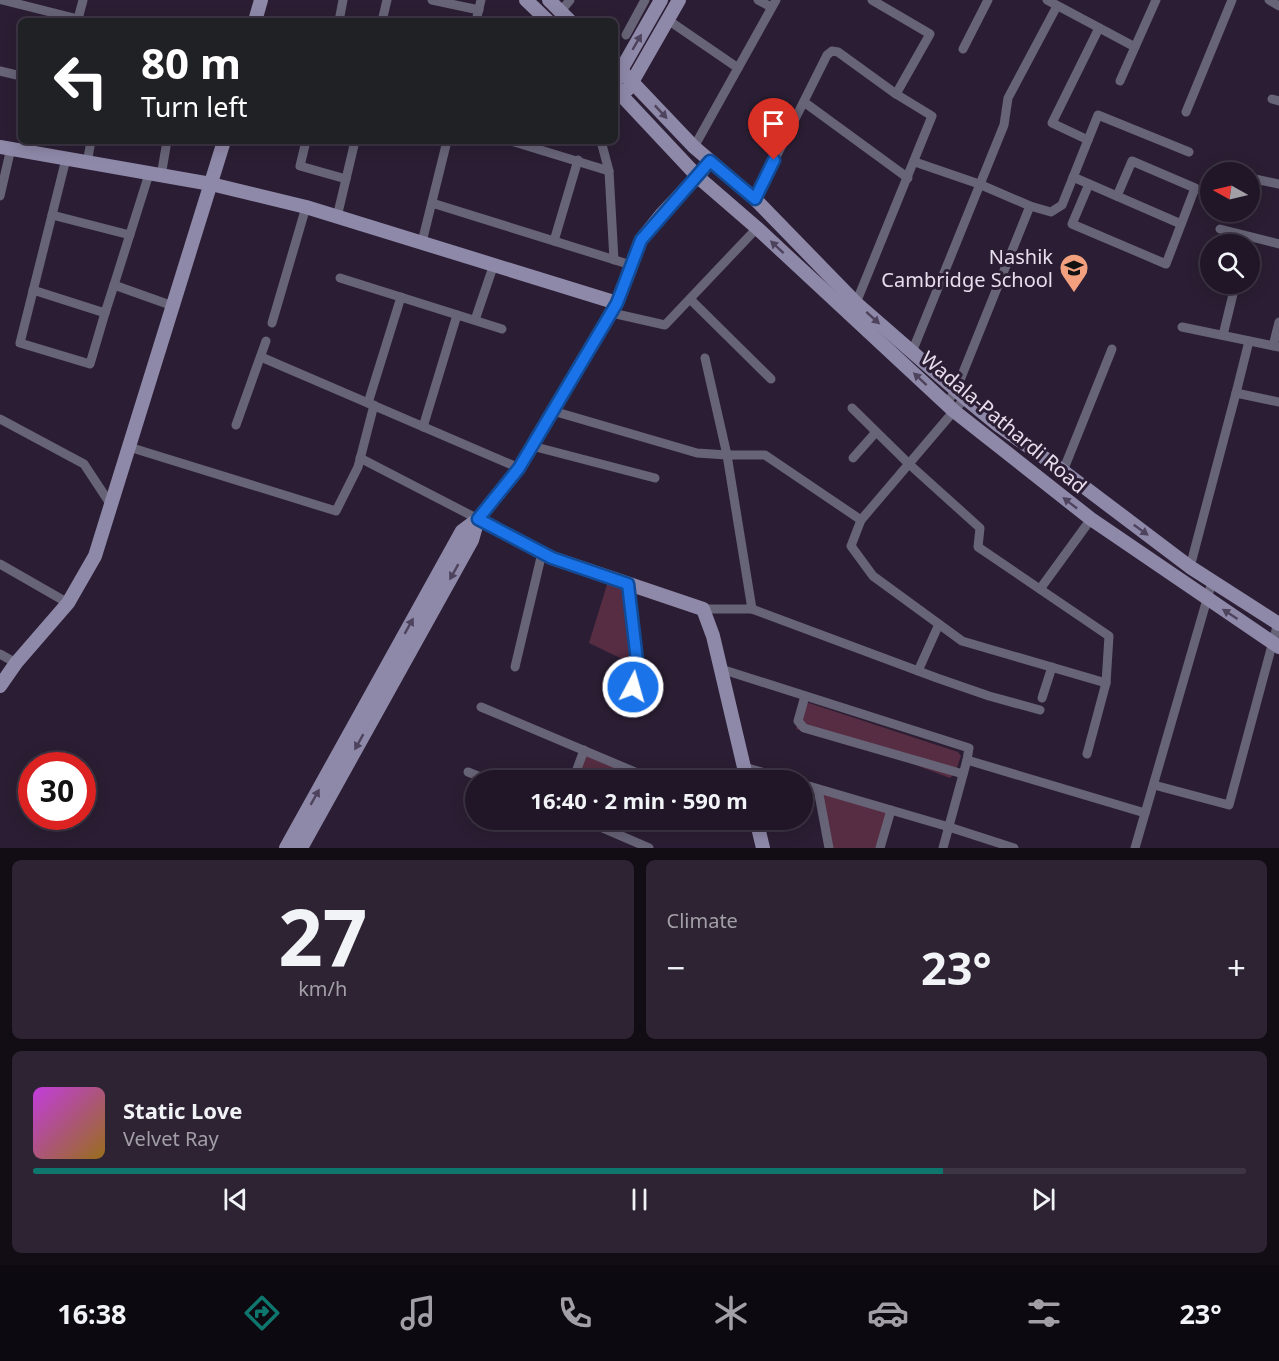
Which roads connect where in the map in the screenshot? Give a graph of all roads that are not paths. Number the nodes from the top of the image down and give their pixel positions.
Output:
1 (2, 0) edge
2 (83, 0) edge
3 (343, 0) edge
4 (387, 0) edge
5 (432, 0) edge
6 (481, 0) edge
7 (526, 0) edge
8 (549, 0) edge
9 (570, 0) edge
10 (645, 0) edge
11 (661, 0) edge
12 (679, 0) edge
13 (758, 0) edge
14 (872, 0) edge
15 (988, 0) edge
16 (1047, 0) edge
17 (1156, 0) edge
18 (1232, 0) edge
19 (1269, 0) edge
20 (258, 1) edge
21 (773, 4) edge
22 (1057, 6) junction
23 (1279, 6) edge
24 (479, 10) junction
25 (565, 16) edge
26 (74, 18) edge
27 (82, 18) edge
28 (255, 18) edge
29 (340, 18) edge
30 (383, 18) edge
31 (477, 18) edge
32 (545, 18) edge
33 (668, 20) junction
34 (1099, 28) junction
35 (626, 35) dead end
36 (1135, 47) junction
37 (963, 49) dead end
38 (618, 67) edge
39 (738, 68) junction
40 (0, 72) edge
41 (18, 75) edge
42 (633, 81) junction
43 (1120, 81) dead end
44 (618, 88) edge
45 (618, 89) edge
46 (896, 93) junction
47 (804, 102) junction
48 (1186, 112) dead end
49 (1088, 140) junction
50 (90, 144) edge
51 (166, 144) edge
52 (223, 144) edge
53 (305, 144) edge
54 (354, 144) edge
55 (446, 144) edge
56 (522, 144) edge
57 (543, 144) edge
58 (602, 144) edge
59 (5, 147) edge
60 (694, 147) junction
61 (539, 149) junction
62 (1189, 152) dead end
63 (66, 159) junction
64 (578, 160) junction
65 (710, 161) junction
66 (915, 162) junction
67 (87, 163) junction
68 (609, 171) junction
69 (155, 175) junction
70 (698, 177) junction
71 (1073, 177) junction
72 (908, 178) junction
73 (346, 179) junction
74 (1260, 180) edge
75 (211, 184) junction
76 (979, 184) junction
77 (1089, 184) junction
78 (1279, 184) edge
79 (0, 196) edge
80 (1117, 196) junction
81 (755, 199) junction
82 (432, 203) junction
83 (1030, 206) junction
84 (306, 207) junction
85 (52, 215) junction
86 (337, 217) junction
87 (1181, 224) junction
88 (757, 228) junction
89 (1220, 229) dead end
90 (129, 235) junction
91 (554, 241) junction
92 (422, 242) junction
93 (1279, 244) edge
94 (614, 260) junction
95 (494, 264) junction
96 (631, 265) junction
97 (340, 278) dead end
98 (114, 285) junction
99 (33, 290) junction
100 (1233, 294) edge
101 (401, 297) junction
102 (690, 299) junction
103 (856, 303) junction
104 (173, 306) junction
105 (614, 308) junction
106 (105, 313) junction
107 (457, 315) junction
108 (475, 320) junction
109 (1279, 322) edge
110 (272, 323) dead end
111 (1182, 327) dead end
112 (502, 329) dead end
113 (1223, 335) junction
114 (266, 341) dead end
115 (1249, 341) junction
116 (1276, 346) edge
117 (1112, 349) dead end
118 (912, 352) junction
119 (261, 357) junction
120 (705, 358) dead end
121 (771, 378) dead end
122 (1236, 393) junction
123 (960, 394) junction
124 (1279, 402) edge
125 (371, 404) junction
126 (852, 408) dead end
127 (950, 408) junction
128 (553, 411) junction
129 (0, 419) edge
130 (236, 424) dead end
131 (423, 427) junction
132 (876, 432) junction
133 (532, 446) junction
134 (129, 447) junction
135 (727, 456) junction
136 (360, 458) junction
137 (853, 458) dead end
138 (909, 464) junction
139 (519, 468) junction
140 (1064, 471) junction
141 (656, 478) dead end
142 (111, 505) junction
143 (478, 519) junction
144 (1091, 519) junction
145 (861, 520) junction
146 (542, 553) junction
147 (0, 564) edge
148 (1190, 567) junction
149 (1212, 582) junction
150 (628, 584) junction
151 (1040, 589) junction
152 (1207, 599) junction
153 (68, 603) junction
154 (703, 609) junction
155 (752, 609) junction
156 (939, 624) junction
157 (1279, 624) edge
158 (1276, 644) edge
159 (0, 654) edge
160 (16, 663) junction
161 (515, 667) dead end
162 (1052, 667) junction
163 (721, 669) junction
164 (918, 671) junction
165 (1106, 683) junction
166 (0, 686) edge
167 (806, 696) junction
168 (1042, 699) dead end
169 (629, 705) dead end
170 (481, 707) dead end
171 (1040, 710) dead end
172 (584, 750) junction
173 (1087, 754) dead end
174 (967, 760) junction
175 (577, 770) edge
176 (631, 770) edge
177 (745, 770) edge
178 (963, 774) junction
179 (1154, 784) junction
180 (813, 787) edge
181 (818, 789) junction
182 (891, 810) junction
183 (1145, 813) junction
184 (949, 827) junction
185 (607, 830) edge
186 (756, 830) edge
187 (286, 848) edge
188 (301, 848) edge
189 (649, 848) edge
190 (763, 848) edge
191 (829, 848) edge
192 (880, 848) edge
193 (943, 848) edge
194 (1014, 848) edge
195 (1135, 848) edge

1 - 26 street
2 - 27 street
3 - 29 street
4 - 30 street
5 - 24 street
6 - 24 street
7 - 32 main road
8 - 25 main road
9 - 25 street
10 - 35 street
38 -> 11 main road
12 - 33 main road
13 - 21 street
14 - 46 street
15 - 37 street
16 - 22 street
17 - 36 street
18 - 48 street
19 - 23 street
20 - 28 main road
21 - 39 street
22 - 34 street
22 - 76 street
24 - 31 street
33 - 39 street
33 - 42 main road
34 - 36 street
34 - 49 street
36 - 43 street
38 - 42 main road, Wadala-Pathardi Road
39 - 60 street
40 - 41 street
42 - 44 main road
42 -> 60 main road, Wadala-Pathardi Road
45 - 70 main road, Wadala-Pathardi Road
46 - 47 street
46 - 66 street
47 - 72 street
47 - 81 street
49 - 62 street
49 - 71 street
50 - 67 street
51 - 69 street
52 - 75 main road
53 - 73 street
54 - 73 street
55 - 82 street
56 - 61 street
57 - 61 street
58 - 68 street
59 - 63 main road
59 - 79 street
60 - 65 main road, Wadala-Pathardi Road
61 - 64 street
63 - 67 main road
63 - 85 street
64 - 68 street
64 - 91 street
65 - 70 main road
65 - 81 main road, Wadala-Pathardi Road
66 - 72 street
66 - 76 street
67 - 69 main road
68 - 94 street
69 - 75 main road
69 - 90 street
70 - 88 main road, Wadala-Pathardi Road
70 - 96 main road
71 - 77 street
71 - 83 street
72 - 103 street
73 - 86 street
74 - 78 street
75 - 84 main road
75 - 104 main road
76 - 83 street
76 - 118 street
77 - 80 street
77 - 87 street
80 - 87 street
80 - 87 street
81 - 103 main road, Wadala-Pathardi Road
82 - 91 street
82 - 92 street
83 - 123 street
84 - 86 main road
84 - 110 street
85 - 90 street
85 - 99 street
86 - 92 main road
88 - 102 street
127 -> 88 main road, Wadala-Pathardi Road
89 - 93 street
90 - 98 street
91 - 94 street
92 - 95 main road
94 - 96 street
95 - 105 main road
95 - 108 street
96 - 105 main road
97 - 101 street
98 - 104 street
98 - 106 street
99 - 106 street
99 - 106 street
100 - 113 street
101 - 107 street
101 - 125 street
102 - 105 street
102 - 121 street
103 -> 118 main road, Wadala-Pathardi Road
104 - 134 main road
105 - 128 main road
107 - 108 street
107 - 131 street
108 - 112 street
109 - 116 street
111 - 113 street
113 - 115 street
114 - 119 street
115 - 116 street
115 - 122 street
117 - 140 street
118 - 123 main road, Wadala-Pathardi Road
119 - 125 street
119 - 130 street
120 - 135 street
122 - 124 street
122 - 148 street
123 - 127 street
123 - 140 main road, Wadala-Pathardi Road
125 - 131 street
125 - 136 street
126 - 132 street
127 - 138 street
144 -> 127 main road, Wadala-Pathardi Road
128 - 133 main road
128 - 135 street
129 - 142 street
131 - 139 street
132 - 137 street
132 - 138 street
133 - 139 main road
133 - 141 street
134 - 136 street
134 - 142 main road
135 - 145 street
135 - 155 street
136 - 143 street
138 - 145 street
138 - 151 street
139 - 143 main road
140 -> 148 main road, Wadala-Pathardi Road
142 - 153 main road
143 - 146 main road
187 -> 143 main road
143 -> 188 main road
144 - 151 street
144 - 152 main road, Wadala-Pathardi Road
145 - 156 street
146 - 150 main road
146 - 161 street
147 - 153 street
148 - 149 main road, Wadala-Pathardi Road
149 - 152 street
149 - 157 main road, Wadala-Pathardi Road
150 - 154 main road
150 - 169 street
151 - 165 street
158 -> 152 main road, Wadala-Pathardi Road
152 - 179 street
153 - 160 main road
154 - 155 street
154 - 163 main road
155 - 164 street
156 - 162 street
156 - 164 street
157 - 158 street
158 - 179 street
159 - 160 street
160 - 166 main road
162 - 165 street
162 - 168 street
163 - 167 street
163 - 177 main road
164 - 171 street
165 - 173 street
167 - 174 street
167 - 178 street
170 - 172 street
172 - 175 street
172 - 176 street
174 - 178 street
174 - 183 street
178 - 184 street
179 - 183 street
180 - 181 street
181 - 182 street
181 - 191 street
182 - 184 street
182 - 192 street
183 - 195 street
184 - 193 street
184 - 194 street
185 - 189 street
186 - 190 main road

